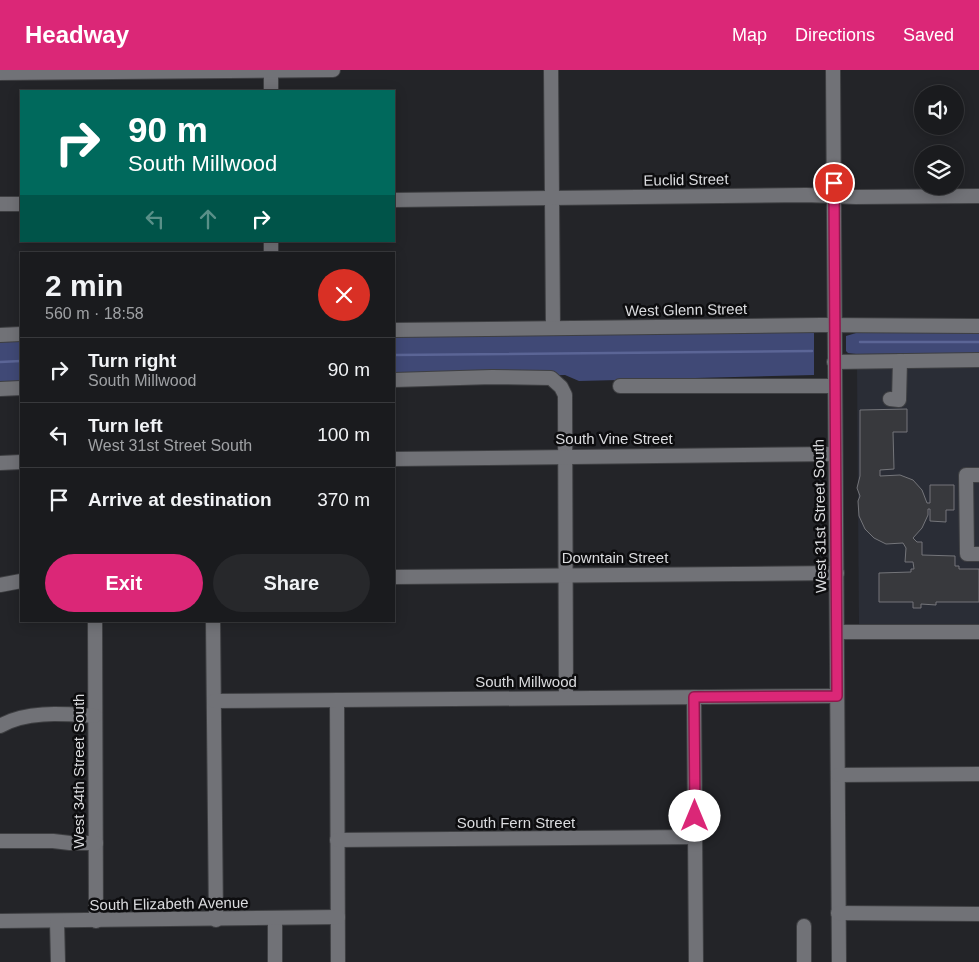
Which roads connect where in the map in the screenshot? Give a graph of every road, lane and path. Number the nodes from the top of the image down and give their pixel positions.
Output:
1 (271, 70) edge
2 (333, 70) edge
3 (551, 70) edge
4 (833, 70) edge
5 (0, 73) edge
6 (271, 90) edge
7 (833, 196) junction
8 (979, 196) edge
9 (552, 198) junction
10 (395, 200) edge
11 (0, 204) edge
12 (20, 204) edge
13 (834, 326) junction
14 (979, 326) edge
15 (553, 328) junction
16 (395, 330) edge
17 (20, 334) edge
18 (0, 335) edge
19 (979, 360) edge
20 (900, 361) junction
21 (834, 362) junction
22 (395, 380) edge
23 (620, 386) dead end
24 (834, 386) junction
25 (20, 388) edge
26 (0, 389) edge
27 (890, 399) dead end
28 (835, 454) junction
29 (565, 456) junction
30 (395, 459) edge
31 (20, 462) edge
32 (0, 463) edge
33 (979, 475) edge
34 (979, 554) edge
35 (837, 573) junction
36 (566, 574) junction
37 (395, 577) edge
38 (20, 581) edge
39 (0, 585) edge
40 (95, 622) edge
41 (213, 622) edge
42 (837, 632) junction
43 (979, 632) edge
44 (837, 696) junction
45 (694, 697) junction
46 (566, 698) junction
47 (337, 700) junction
48 (214, 701) junction
49 (95, 716) junction
50 (0, 726) edge
51 (979, 774) edge
52 (838, 775) junction
53 (695, 837) junction
54 (337, 840) junction
55 (0, 841) edge
56 (96, 842) junction
57 (838, 913) junction
58 (979, 914) edge
59 (338, 917) junction
60 (274, 918) junction
61 (216, 920) junction
62 (0, 921) edge
63 (58, 921) junction
64 (96, 921) junction
65 (804, 926) dead end
66 (58, 962) edge
67 (275, 962) edge
68 (338, 962) edge
69 (696, 962) edge
70 (804, 962) edge
71 (839, 962) edge

1 - 2 street
1 - 5 street
1 - 6 street
3 - 9 street
4 - 7 street, West 31st Street South
7 - 8 street, Euclid Street
7 - 9 street, Euclid Street
7 - 13 street, West 31st Street South
9 - 10 street, Euclid Street
9 - 15 street
11 - 12 street
13 - 14 street, West Glenn Street
13 - 15 street, West Glenn Street
13 - 21 street, West 31st Street South
15 - 16 street, West Glenn Street
17 - 18 street
19 - 20 street
20 - 21 street
20 - 27 street
21 - 24 street, West 31st Street South
22 - 29 street
23 - 24 street
24 - 28 street, West 31st Street South
25 - 26 street
28 - 29 street, South Vine Street
28 - 35 street, West 31st Street South
29 - 30 street, South Vine Street
29 - 36 street
31 - 32 street
33 - 34 street
35 - 36 street, Downtain Street
35 - 42 street, West 31st Street South
36 - 37 street, Downtain Street
36 - 46 street
38 - 39 street
40 - 49 street, West 34th Street South
41 - 48 street
42 - 43 street
42 - 44 street, West 31st Street South
44 - 45 street, South Millwood
44 - 52 street, West 31st Street South
45 - 46 street, South Millwood
45 - 53 street
46 - 47 street, South Millwood
47 - 48 street, South Millwood
47 - 54 street
48 - 61 street
49 - 50 street
49 - 56 street, West 34th Street South
51 - 52 street
52 - 57 street, West 31st Street South
53 - 54 street, South Fern Street
53 - 69 street
54 - 59 street
55 - 56 street
56 - 64 street, West 34th Street South
57 - 58 street
57 - 71 street, West 31st Street South
59 - 60 street, South Elizabeth Avenue
59 - 68 street
60 - 61 street, South Elizabeth Avenue
60 - 67 street
61 - 64 street, South Elizabeth Avenue
62 - 63 street, South Elizabeth Avenue
63 - 64 street, South Elizabeth Avenue
63 - 66 street
65 - 70 street

